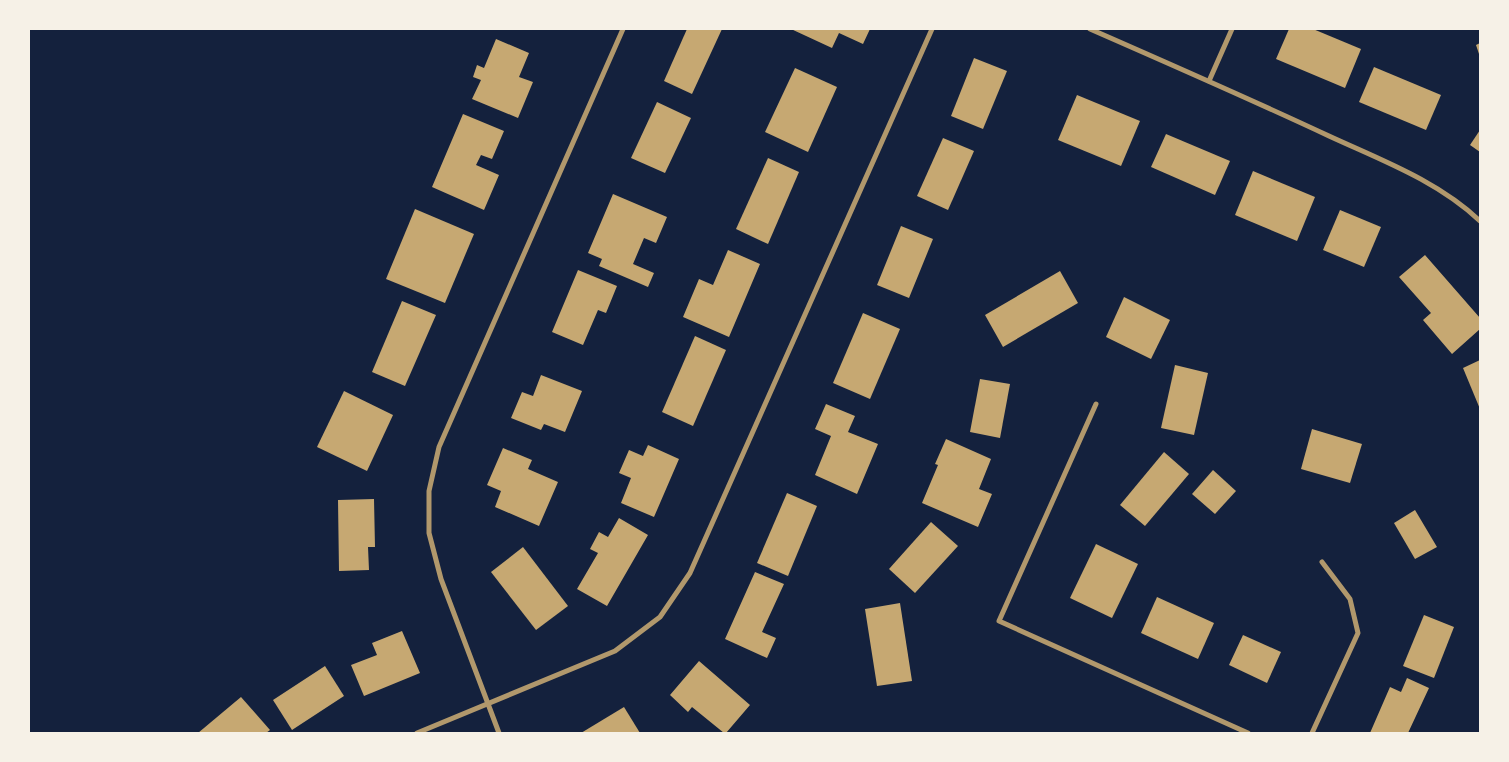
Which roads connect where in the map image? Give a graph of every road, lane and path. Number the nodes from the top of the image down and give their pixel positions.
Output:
1 (624, 29) edge
2 (932, 29) edge
3 (1090, 29) edge
4 (1232, 29) edge
5 (1209, 81) junction
6 (1480, 221) edge
7 (1096, 404) dead end
8 (1322, 562) dead end
9 (488, 705) junction
10 (417, 733) edge
11 (499, 733) edge
12 (1248, 733) edge
13 (1312, 733) edge

1 - 9 street
2 - 9 street
3 - 5 street
4 - 5 street
5 - 6 street
7 - 12 street
8 - 13 street
9 - 10 street
9 - 11 street

